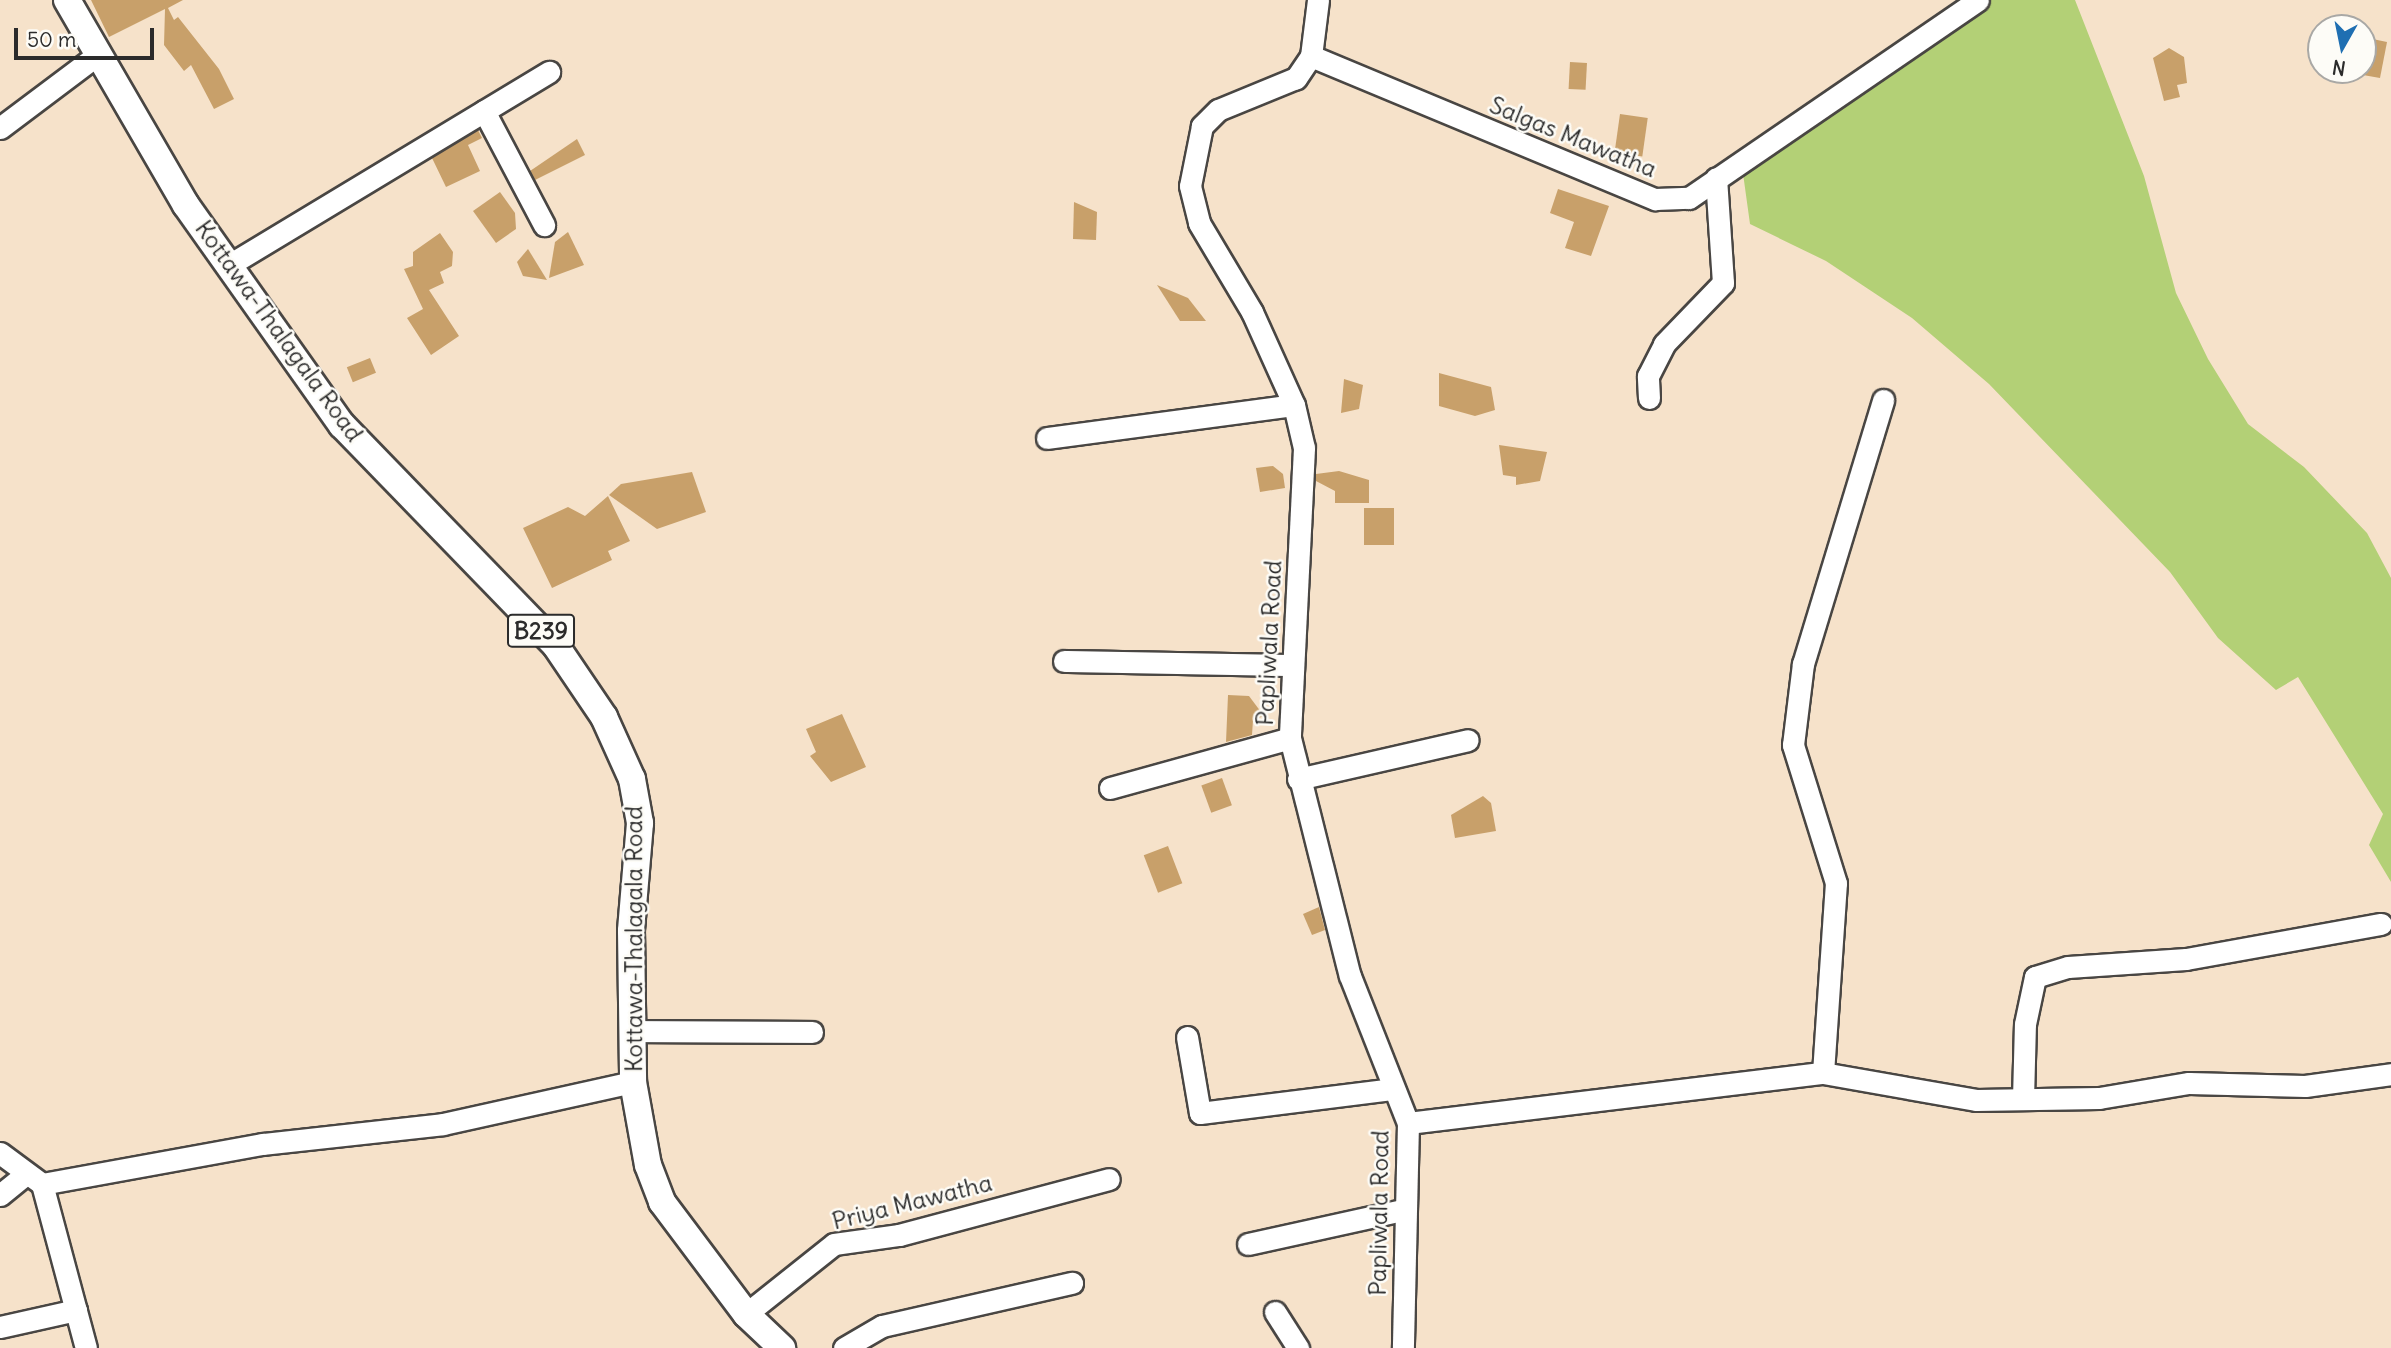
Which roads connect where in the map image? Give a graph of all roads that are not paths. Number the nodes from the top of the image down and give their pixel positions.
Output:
1 (67, 0) edge
2 (1318, 0) edge
3 (1978, 0) edge
4 (100, 53) junction
5 (1311, 56) junction
6 (549, 72) dead end
7 (484, 111) junction
8 (0, 128) edge
9 (1716, 178) junction
10 (544, 225) dead end
11 (229, 265) junction
12 (1649, 398) dead end
13 (1883, 400) dead end
14 (1294, 405) junction
15 (1047, 438) dead end
16 (1063, 660) dead end
17 (1290, 665) junction
18 (1290, 738) junction
19 (1468, 740) dead end
20 (1298, 779) junction
21 (1110, 788) dead end
22 (2381, 924) dead end
23 (632, 1031) junction
24 (812, 1032) dead end
25 (1187, 1037) dead end
26 (1823, 1073) junction
27 (2391, 1074) edge
28 (633, 1082) junction
29 (1392, 1089) junction
30 (2023, 1099) junction
31 (1408, 1123) junction
32 (0, 1153) edge
33 (1109, 1179) dead end
34 (34, 1180) junction
35 (0, 1195) edge
36 (1402, 1210) junction
37 (1248, 1244) dead end
38 (1072, 1283) dead end
39 (75, 1310) junction
40 (1275, 1312) dead end
41 (746, 1314) junction
42 (0, 1327) edge
43 (86, 1348) edge
44 (782, 1348) edge
45 (844, 1348) edge
46 (1297, 1348) edge
47 (1403, 1348) edge

1 - 4 main road, Kottawa-Thalagala Road / B239
2 - 5 street
3 - 9 street, Salgas Mawatha
4 - 8 street
4 - 11 main road, Kottawa-Thalagala Road / B239
5 - 9 street, Salgas Mawatha
5 - 14 street, Papliwala Road
6 - 7 street
7 - 10 street
7 - 11 street
9 - 12 street
11 - 23 main road, Kottawa-Thalagala Road / B239
13 - 26 street
14 - 15 street
14 - 17 street, Papliwala Road
16 - 17 street
17 - 18 street, Papliwala Road
18 - 20 street, Papliwala Road
18 - 21 street
19 - 20 street
20 - 29 street, Papliwala Road
22 - 30 street
23 - 24 street
23 - 28 main road, Kottawa-Thalagala Road / B239
25 - 29 street
26 - 30 street
26 - 31 street
27 - 30 street
28 - 34 street
28 - 41 main road, Kottawa-Thalagala Road / B239
29 - 31 street, Papliwala Road
31 - 36 street, Papliwala Road
32 - 34 street
33 - 41 street, Priya Mawatha
34 - 35 street
34 - 39 street
36 - 37 street
36 - 47 street, Papliwala Road
38 - 45 street
39 - 42 street
39 - 43 street
40 - 46 street
41 - 44 main road, Kottawa-Thalagala Road / B239

